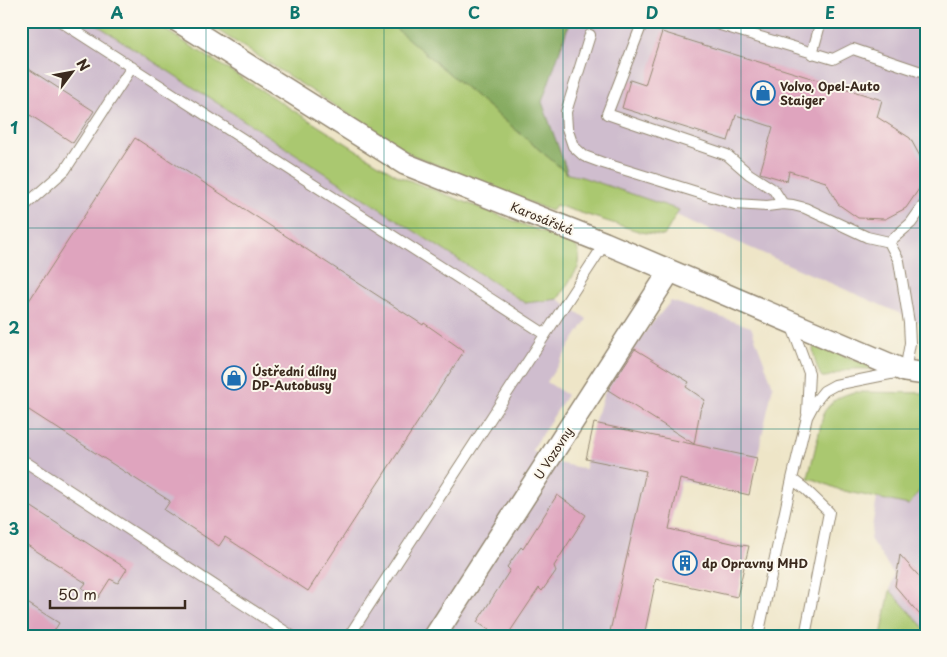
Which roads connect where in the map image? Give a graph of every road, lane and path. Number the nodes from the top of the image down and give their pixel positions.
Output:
1 (60, 21) edge
2 (178, 21) edge
3 (643, 21) edge
4 (707, 21) edge
5 (821, 21) edge
6 (725, 24) edge
7 (590, 35) dead end
8 (812, 54) junction
9 (132, 67) junction
10 (926, 77) edge
11 (926, 202) edge
12 (784, 204) junction
13 (21, 209) edge
14 (889, 242) junction
15 (605, 243) junction
16 (670, 271) junction
17 (790, 322) junction
18 (545, 334) junction
19 (916, 372) edge
20 (807, 417) junction
21 (21, 459) edge
22 (792, 479) junction
23 (292, 636) edge
24 (349, 636) edge
25 (435, 636) edge
26 (758, 636) edge
27 (805, 636) edge

1 - 9 lane
2 - 15 street, Karosářská
3 - 12 lane
4 - 6 lane
5 - 8 lane
6 - 8 lane
7 - 12 lane
8 - 10 lane
9 - 13 lane
9 - 18 lane
11 - 14 lane
12 - 14 lane
14 - 19 lane
15 - 16 street, Karosářská
15 - 18 lane
16 - 17 street, Karosářská
16 - 25 street, U Vozovny
17 - 19 street, Karosářská
17 - 20 lane
18 - 24 lane
19 - 20 lane
20 - 22 lane
21 - 23 lane
22 - 26 lane
22 - 27 lane

